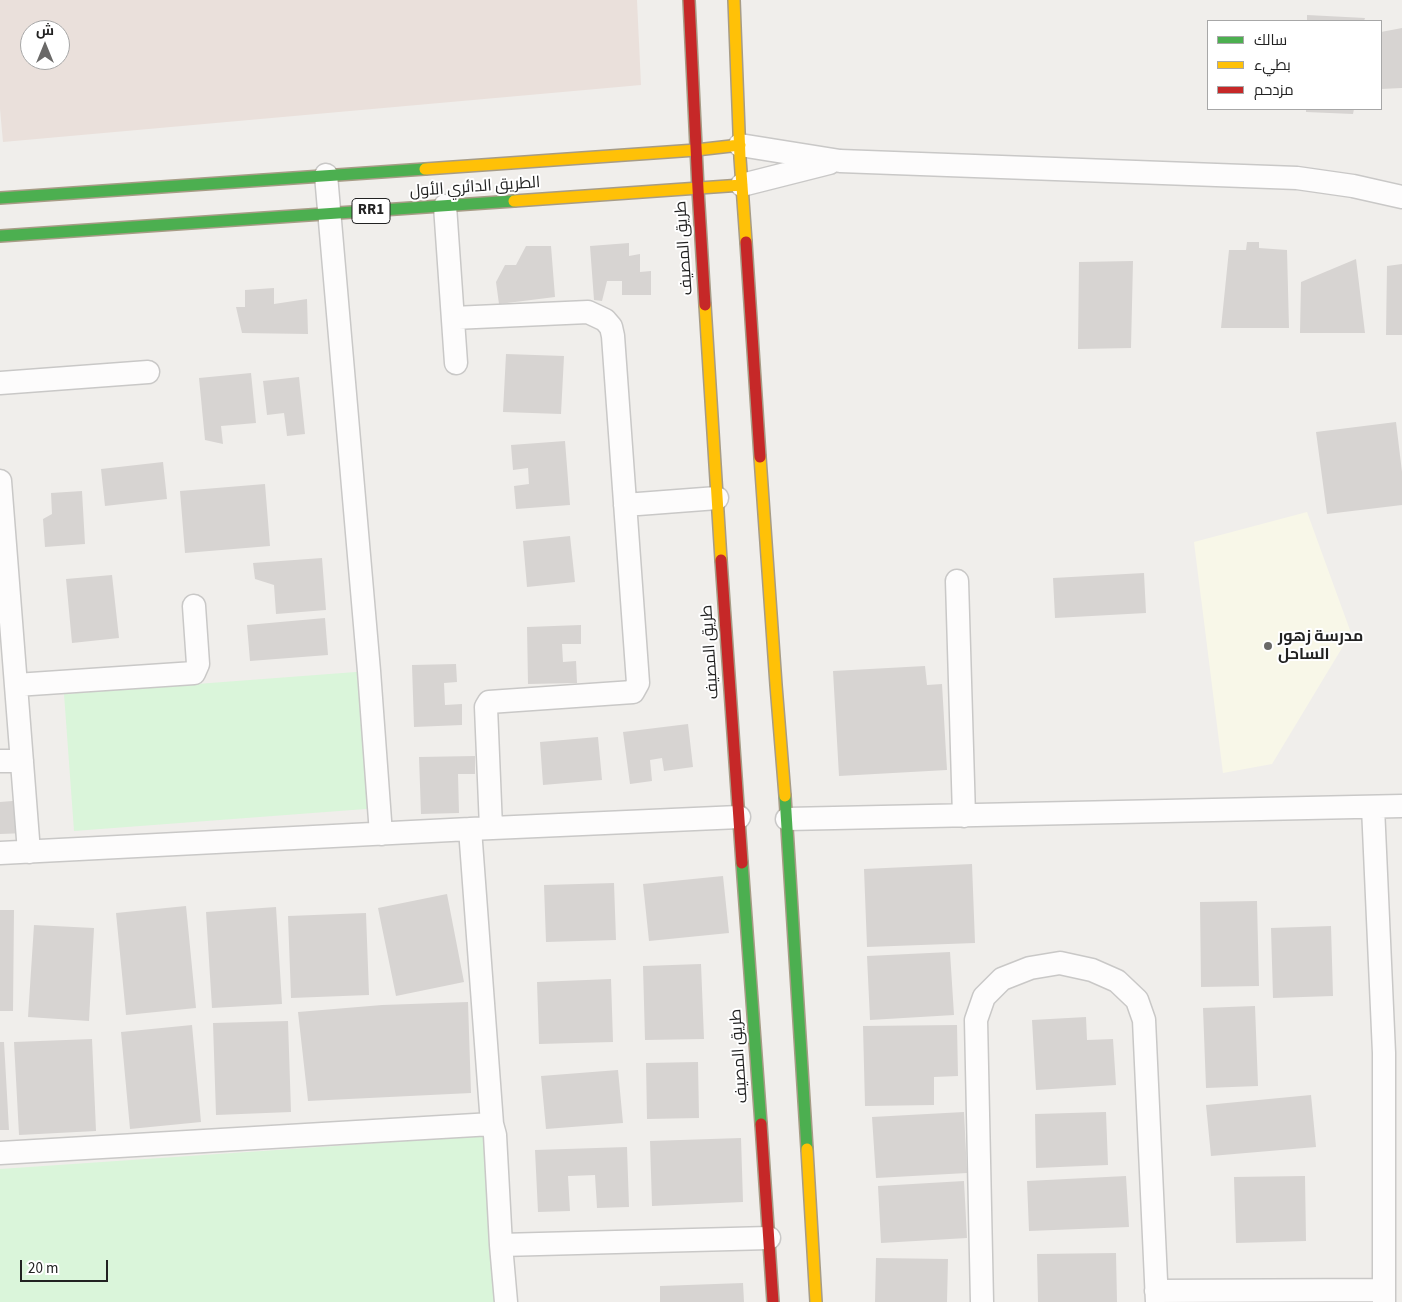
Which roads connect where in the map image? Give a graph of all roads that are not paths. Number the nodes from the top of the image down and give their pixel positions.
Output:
1 (689, 0) edge
2 (734, 0) edge
3 (740, 145) junction
4 (696, 150) junction
5 (840, 161) junction
6 (326, 175) junction
7 (742, 186) junction
8 (698, 189) junction
9 (1402, 197) edge
10 (0, 198) edge
11 (445, 206) junction
12 (329, 214) junction
13 (0, 236) edge
14 (453, 318) junction
15 (456, 363) dead end
16 (148, 372) dead end
17 (0, 383) edge
18 (0, 482) edge
19 (717, 498) junction
20 (625, 505) junction
21 (956, 581) dead end
22 (194, 606) dead end
23 (16, 685) junction
24 (11, 761) edge
25 (1402, 806) edge
26 (1373, 807) junction
27 (964, 816) junction
28 (739, 818) junction
29 (787, 819) junction
30 (481, 829) junction
31 (381, 834) junction
32 (29, 852) junction
33 (0, 854) edge
34 (1393, 1053) edge
35 (492, 1124) junction
36 (0, 1153) edge
37 (769, 1238) junction
38 (501, 1245) junction
39 (1384, 1296) edge
40 (1156, 1297) edge
41 (506, 1302) edge
42 (773, 1302) edge
43 (816, 1302) edge
44 (982, 1302) edge

1 - 4 main road, طريق المصيف
2 - 3 main road
3 - 4 main road, الطريق الدائري الأول
3 - 5 street
3 - 7 main road
4 - 6 main road, الطريق الدائري الأول
4 - 8 main road, طريق المصيف
5 - 7 street
5 - 9 street
6 - 10 main road, الطريق الدائري الأول
6 - 12 street
7 - 8 main road, الطريق الدائري الأول / RR1
7 - 29 main road
8 - 11 main road, الطريق الدائري الأول / RR1
8 - 19 main road, طريق المصيف
11 - 12 main road, الطريق الدائري الأول / RR1
11 - 14 street
12 - 13 main road, الطريق الدائري الأول / RR1
12 - 31 street
14 - 15 street
14 - 20 street
16 - 17 street
18 - 23 street
19 - 20 street
19 - 28 main road, طريق المصيف
20 - 30 street
21 - 27 street
22 - 23 street
23 - 24 street
24 - 32 street
25 - 26 street
26 - 27 street
26 - 34 street
27 - 29 street
28 - 30 street
28 - 37 main road, طريق المصيف
29 - 43 main road
30 - 31 street
30 - 35 street
31 - 32 street
32 - 33 street
34 - 39 street
35 - 36 street
35 - 38 street
37 - 38 street
37 - 42 main road, طريق المصيف
38 - 41 street
39 - 40 street
40 - 44 street

